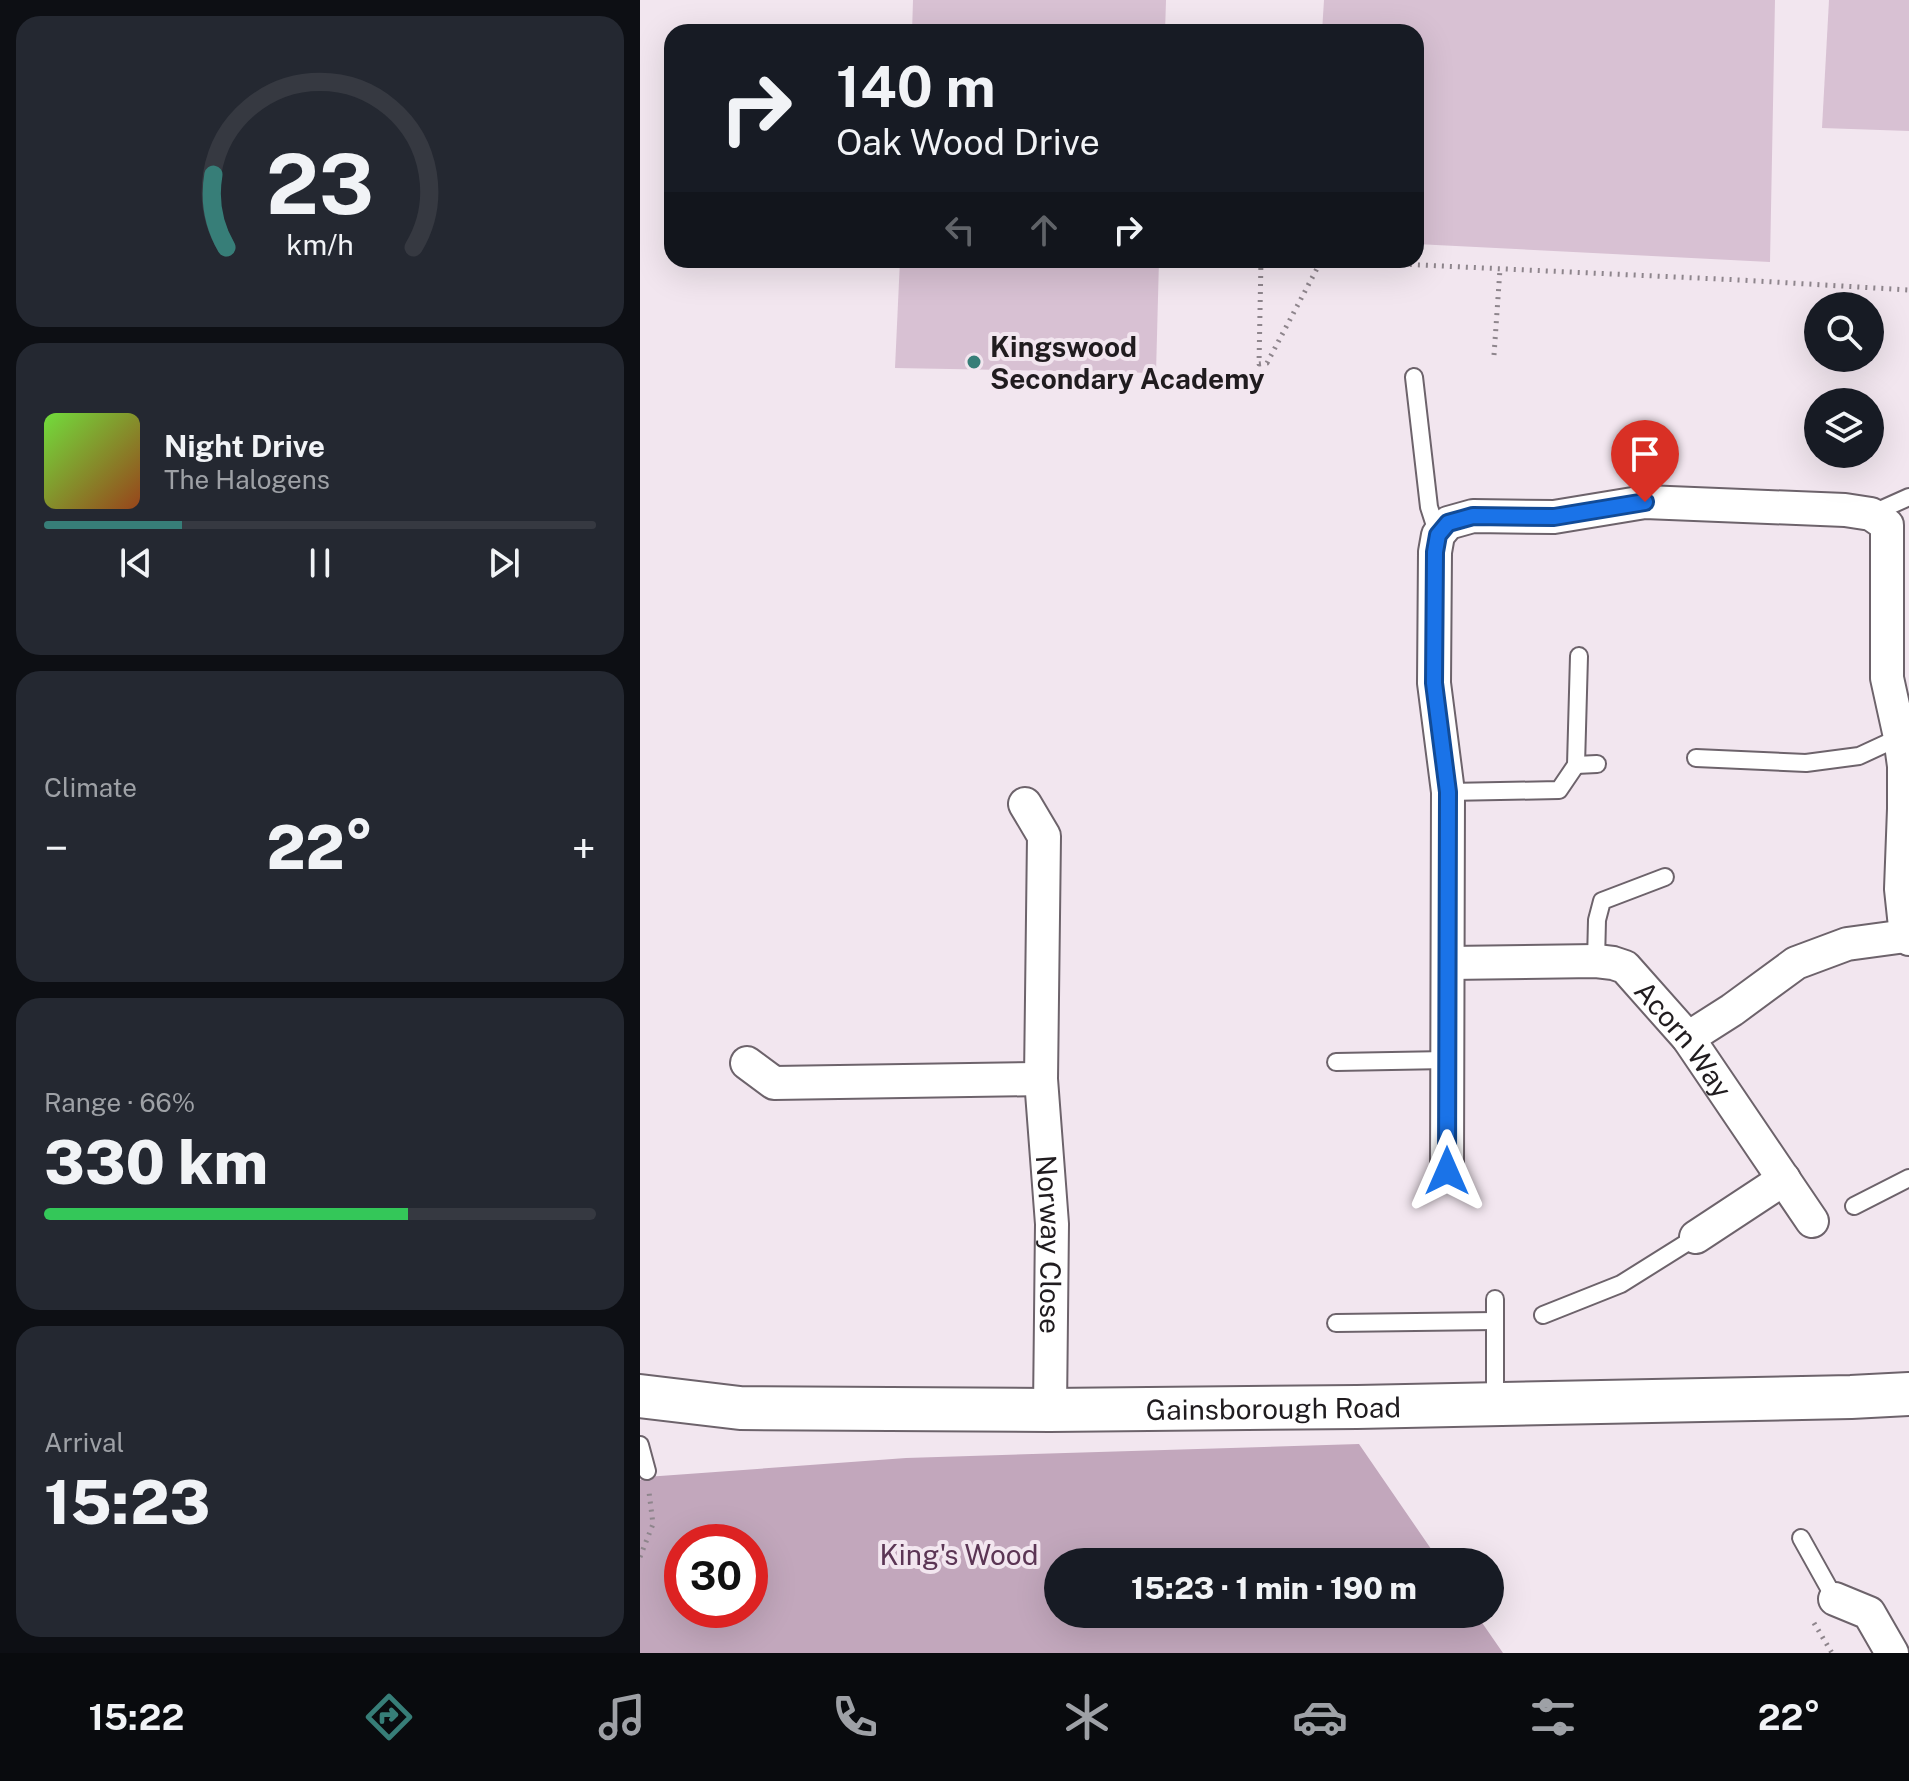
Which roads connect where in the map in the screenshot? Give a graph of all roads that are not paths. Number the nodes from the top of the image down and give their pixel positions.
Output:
1 (1414, 377) dead end
2 (1909, 497) edge
3 (1871, 514) junction
4 (1438, 535) junction
5 (1579, 656) dead end
6 (1900, 737) junction
7 (1696, 758) dead end
8 (1597, 764) dead end
9 (1576, 765) junction
10 (1448, 792) junction
11 (1025, 804) dead end
12 (1665, 877) dead end
13 (1908, 937) edge
14 (1596, 961) junction
15 (1449, 963) junction
16 (1688, 1038) junction
17 (1447, 1060) junction
18 (1336, 1062) dead end
19 (747, 1063) dead end
20 (1041, 1079) junction
21 (1447, 1171) dead end
22 (1909, 1178) edge
23 (1784, 1179) junction
24 (1854, 1206) dead end
25 (1812, 1221) dead end
26 (1696, 1237) joint
27 (1495, 1299) dead end
28 (1543, 1315) dead end
29 (1495, 1321) junction
30 (1336, 1323) dead end
31 (1909, 1394) edge
32 (640, 1396) edge
33 (1495, 1404) junction
34 (1050, 1410) junction
35 (640, 1445) edge
36 (647, 1471) road end
37 (1801, 1538) dead end
38 (1822, 1607) joint
39 (1892, 1653) edge

1 - 4 lane
2 - 3 lane
3 - 4 street
3 - 6 street
4 - 10 street
5 - 9 lane
6 - 7 lane
6 - 13 street
8 - 9 lane
9 - 10 lane
10 - 15 street
11 - 20 street, Norway Close
12 - 14 lane
13 - 16 street
14 - 15 street, Acorn Way
14 - 16 street, Acorn Way
15 - 17 street
16 - 23 street, Acorn Way
17 - 18 lane
17 - 21 street
19 - 20 street
20 - 34 street, Norway Close
22 - 24 lane
23 - 25 street, Acorn Way
23 - 26 street
26 - 28 lane
27 - 29 lane
29 - 30 lane
29 - 33 lane
31 - 33 street, Gainsborough Road
32 - 34 street, Gainsborough Road
33 - 34 street, Gainsborough Road
35 - 36 lane
37 - 38 lane
38 - 39 street

